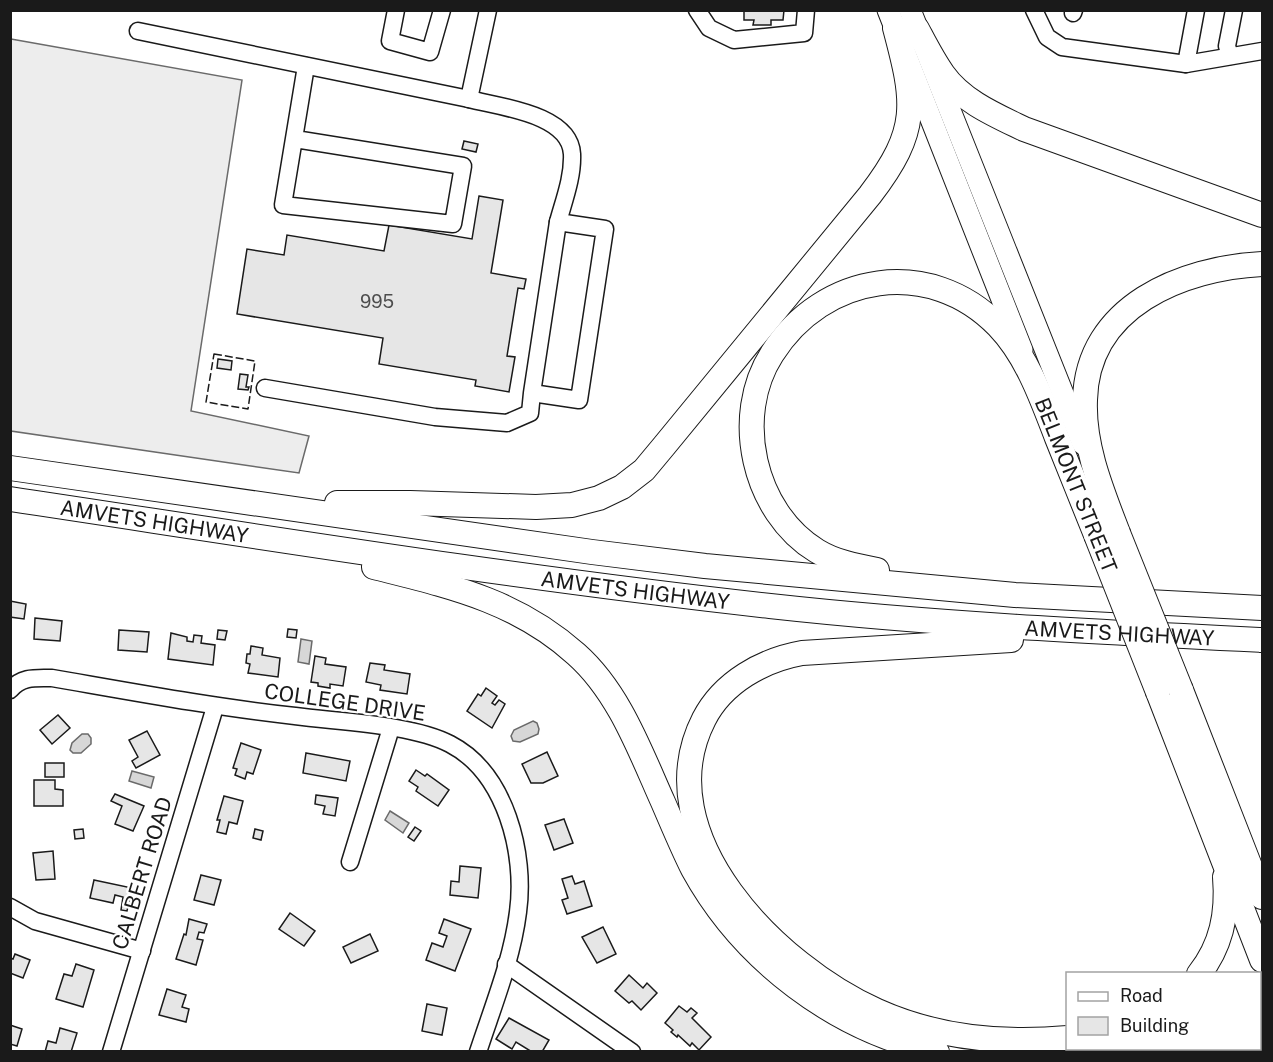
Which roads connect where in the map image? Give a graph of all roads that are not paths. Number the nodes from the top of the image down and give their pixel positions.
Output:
1 (396, 10) edge
2 (442, 10) edge
3 (488, 10) edge
4 (697, 10) edge
5 (806, 10) edge
6 (1034, 10) edge
7 (1196, 10) edge
8 (1234, 10) edge
9 (902, 19) edge
10 (138, 31) dead end
11 (1263, 51) edge
12 (1230, 56) junction
13 (1186, 64) junction
14 (306, 66) junction
15 (469, 99) junction
16 (295, 140) junction
17 (1263, 215) edge
18 (558, 222) junction
19 (1263, 264) edge
20 (265, 387) dead end
21 (1038, 391) junction
22 (532, 393) junction
23 (10, 468) edge
24 (10, 499) edge
25 (1106, 500) junction
26 (252, 503) junction
27 (1107, 534) junction
28 (249, 536) junction
29 (1015, 595) junction
30 (1263, 595) edge
31 (1188, 606) junction
32 (1263, 608) edge
33 (1125, 634) junction
34 (1263, 640) edge
35 (10, 690) edge
36 (215, 707) junction
37 (391, 728) junction
38 (1230, 845) junction
39 (350, 862) dead end
40 (1263, 879) edge
41 (1263, 897) edge
42 (10, 907) edge
43 (142, 951) junction
44 (1263, 960) edge
45 (507, 964) junction
46 (1200, 972) edge
47 (1066, 1038) edge
48 (111, 1052) edge
49 (478, 1052) edge
50 (632, 1052) edge
51 (937, 1052) edge

1 - 2 street
3 - 15 street
4 - 5 street
6 - 13 street
7 - 13 street
8 - 12 street
9 - 17 highway
9 - 21 main road, BELMONT STREET
9 - 25 main road, BELMONT STREET
9 - 26 highway
10 - 14 street
11 - 12 street
12 - 13 street
14 - 15 street
14 - 16 street
15 - 18 street
16 - 16 street
18 - 22 street
18 - 22 street
19 - 25 highway
20 - 22 street
21 - 27 highway, BELMONT STREET
21 - 29 highway
23 - 26 highway, AMVETS HIGHWAY
24 - 28 highway, AMVETS HIGHWAY
25 - 27 highway, BELMONT STREET
26 - 29 highway, AMVETS HIGHWAY
27 - 38 highway, BELMONT STREET, bridge
28 - 33 highway, AMVETS HIGHWAY
28 - 51 highway
29 - 31 highway, AMVETS HIGHWAY
30 - 31 highway
31 - 32 highway, AMVETS HIGHWAY
33 - 34 highway, AMVETS HIGHWAY
33 - 47 highway
35 - 36 street, COLLEGE DRIVE
36 - 37 street, COLLEGE DRIVE
36 - 43 street, CALBERT ROAD
37 - 39 street
37 - 45 street, COLLEGE DRIVE
38 - 40 highway
38 - 41 highway, BELMONT STREET
38 - 44 highway, BELMONT STREET
38 - 46 highway
42 - 43 street
43 - 48 street, CALBERT ROAD
45 - 49 street, COLLEGE DRIVE
45 - 50 street

